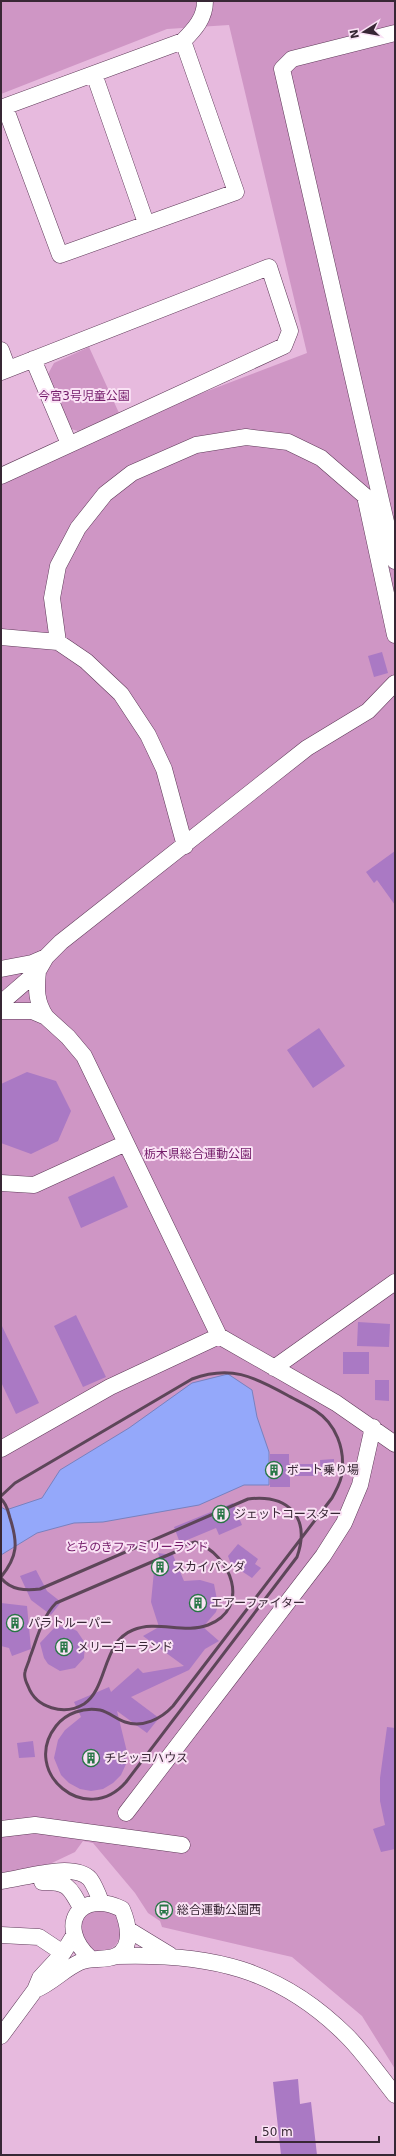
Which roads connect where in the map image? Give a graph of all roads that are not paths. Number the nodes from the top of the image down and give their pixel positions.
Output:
1 (205, 1) edge
2 (395, 33) edge
3 (183, 41) junction
4 (94, 74) junction
5 (3, 108) edge
6 (146, 223) junction
7 (1, 350) edge
8 (32, 359) junction
9 (5, 370) edge
10 (68, 444) junction
11 (1, 476) edge
12 (395, 561) edge
13 (395, 635) edge
14 (1, 637) edge
15 (58, 642) junction
16 (395, 683) edge
17 (185, 846) junction
18 (46, 957) junction
19 (1, 969) edge
20 (38, 971) junction
21 (1, 1003) edge
22 (1, 1011) edge
23 (46, 1017) junction
24 (126, 1143) junction
25 (1, 1183) edge
26 (395, 1282) edge
27 (219, 1336) junction
28 (274, 1368) junction
29 (373, 1427) junction
30 (395, 1444) edge
31 (1, 1449) edge
32 (126, 1813) dead end
33 (1, 1829) edge
34 (182, 1845) dead end
35 (8, 1880) edge
36 (101, 1902) junction
37 (81, 1908) junction
38 (129, 1930) junction
39 (1, 1935) edge
40 (73, 1937) junction
41 (63, 1953) junction
42 (170, 1955) junction
43 (116, 1956) junction
44 (90, 1958) junction
45 (35, 1990) junction
46 (1, 2036) edge
47 (395, 2095) edge

1 - 3 street
2 - 12 street
3 - 4 street
3 - 6 street
4 - 5 street
4 - 6 street
5 - 6 street
7 - 9 street
8 - 9 street
8 - 10 street
8 - 10 street
10 - 11 street
13 - 15 street
14 - 15 street
15 - 17 street
16 - 17 street
17 - 18 street
18 - 19 street
18 - 20 street
20 - 21 street
20 - 23 street
22 - 23 street
23 - 24 street
24 - 25 street
24 - 27 street
26 - 28 street
27 - 28 street
27 - 31 street
28 - 29 street
29 - 30 street
29 - 32 street
33 - 34 street
35 - 36 street
35 - 37 street
36 - 37 street
36 - 38 street
37 - 40 street
38 - 42 street
38 - 43 street
39 - 41 street
40 - 41 street
40 - 44 street
41 - 45 street
42 - 43 street
42 - 47 street
43 - 44 street
44 - 45 street
45 - 46 street

